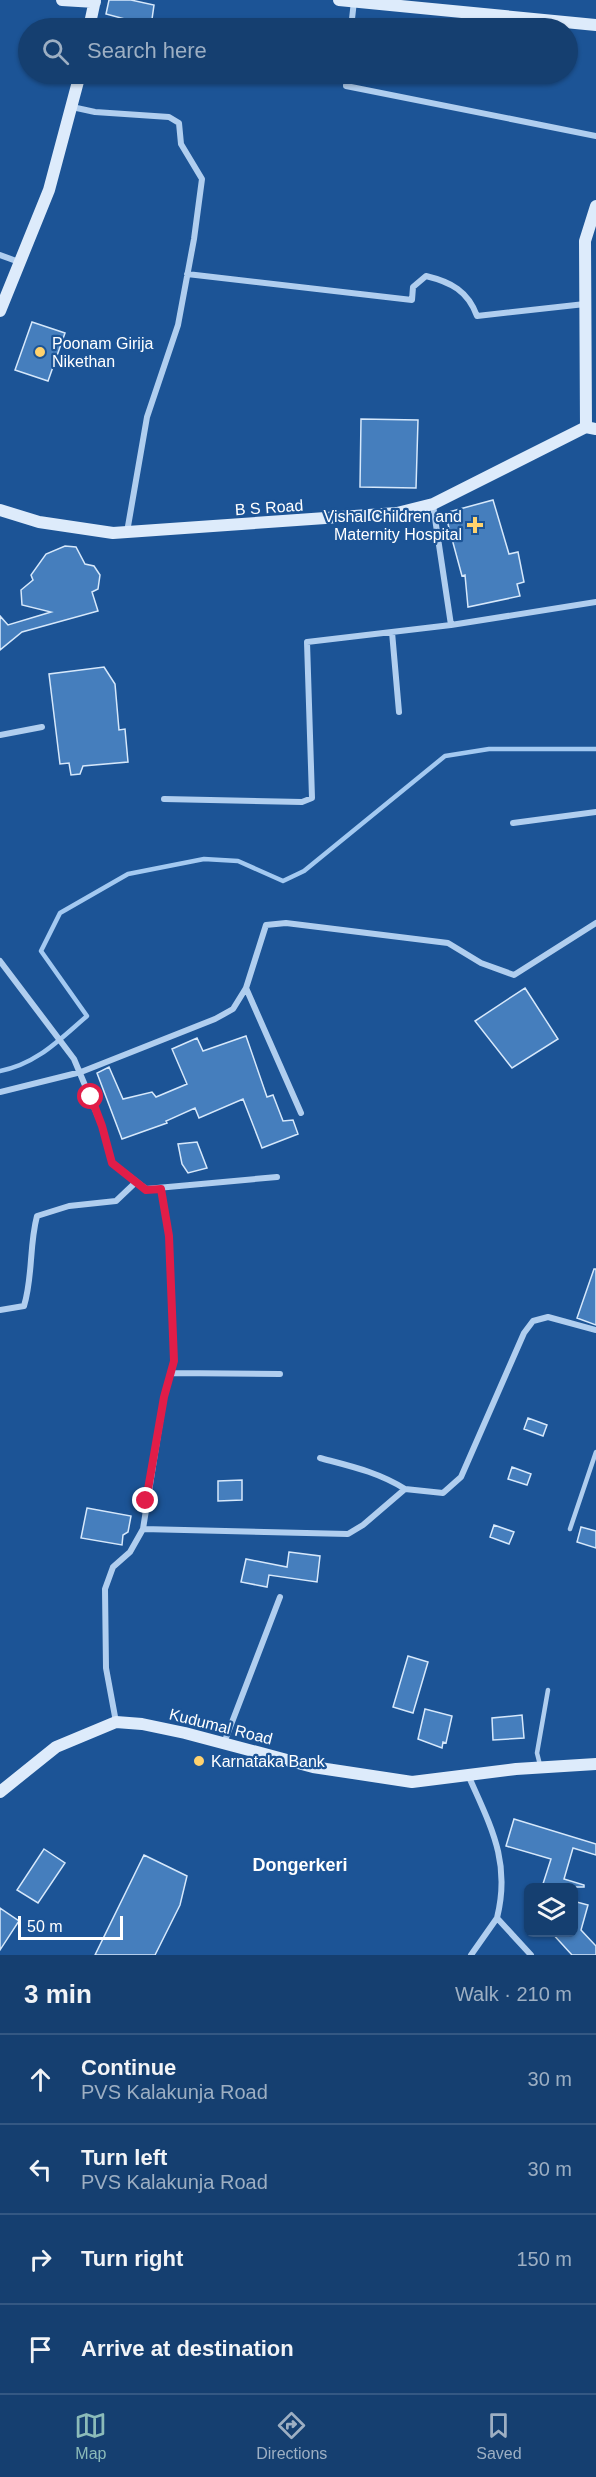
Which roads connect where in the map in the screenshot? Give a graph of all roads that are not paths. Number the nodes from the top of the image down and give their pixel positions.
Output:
1 (62, 0) edge
2 (339, 0) edge
3 (95, 1) edge
4 (353, 2) edge
5 (91, 18) edge
6 (352, 18) edge
7 (522, 18) edge
8 (578, 23) edge
9 (596, 25) edge
10 (78, 84) edge
11 (346, 84) edge
12 (72, 107) junction
13 (596, 136) edge
14 (596, 206) edge
15 (593, 224) edge
16 (0, 255) edge
17 (19, 262) junction
18 (187, 274) junction
19 (591, 287) edge
20 (585, 303) junction
21 (0, 310) edge
22 (591, 428) edge
23 (433, 504) junction
24 (0, 510) edge
25 (127, 533) junction
26 (596, 602) edge
27 (451, 626) junction
28 (392, 632) junction
29 (399, 712) dead end
30 (42, 727) dead end
31 (0, 735) edge
32 (164, 799) dead end
33 (596, 812) edge
34 (513, 823) dead end
35 (596, 923) edge
36 (0, 961) edge
37 (246, 988) junction
38 (81, 1072) junction
39 (0, 1092) edge
40 (301, 1113) dead end
41 (277, 1177) dead end
42 (136, 1182) junction
43 (161, 1189) junction
44 (0, 1310) edge
45 (596, 1330) edge
46 (172, 1373) junction
47 (280, 1374) dead end
48 (596, 1452) edge
49 (320, 1458) dead end
50 (405, 1489) junction
51 (144, 1529) junction
52 (570, 1529) dead end
53 (280, 1597) dead end
54 (548, 1690) dead end
55 (116, 1722) junction
56 (224, 1743) junction
57 (596, 1764) edge
58 (541, 1767) junction
59 (468, 1777) junction
60 (0, 1792) edge
61 (497, 1918) junction
62 (471, 1955) edge
63 (531, 1955) edge

1 - 3 street
2 - 4 street
3 - 5 street
4 - 6 street
4 - 7 street
8 - 9 street
10 - 12 street
11 - 13 street
12 - 17 street
12 - 18 street
14 - 15 street
15 - 19 street
16 - 17 street
17 - 21 street
18 - 20 street
18 - 25 street
19 - 20 street
20 - 22 street
22 - 23 street, B S Road
23 - 25 street, B S Road
23 - 27 street
24 - 25 street, B S Road
26 - 27 street
27 - 28 street
28 - 29 street
28 - 32 street
30 - 31 street
33 - 34 street
35 - 37 street
36 - 38 street
37 - 38 street
37 - 40 street
38 - 39 street
38 - 42 street
41 - 43 street
42 - 43 street
42 - 44 street
43 - 46 street
45 - 50 street
46 - 47 street
46 - 51 street
48 - 52 lane
49 - 50 street
50 - 51 street
51 - 55 street
53 - 56 street
54 - 58 lane
55 - 56 street, Kudumal Road
55 - 60 street, Kudumal Road
56 - 59 street, Kudumal Road
57 - 58 street, Kudumal Road
58 - 59 street, Kudumal Road
59 - 61 street
61 - 62 street
61 - 63 street

